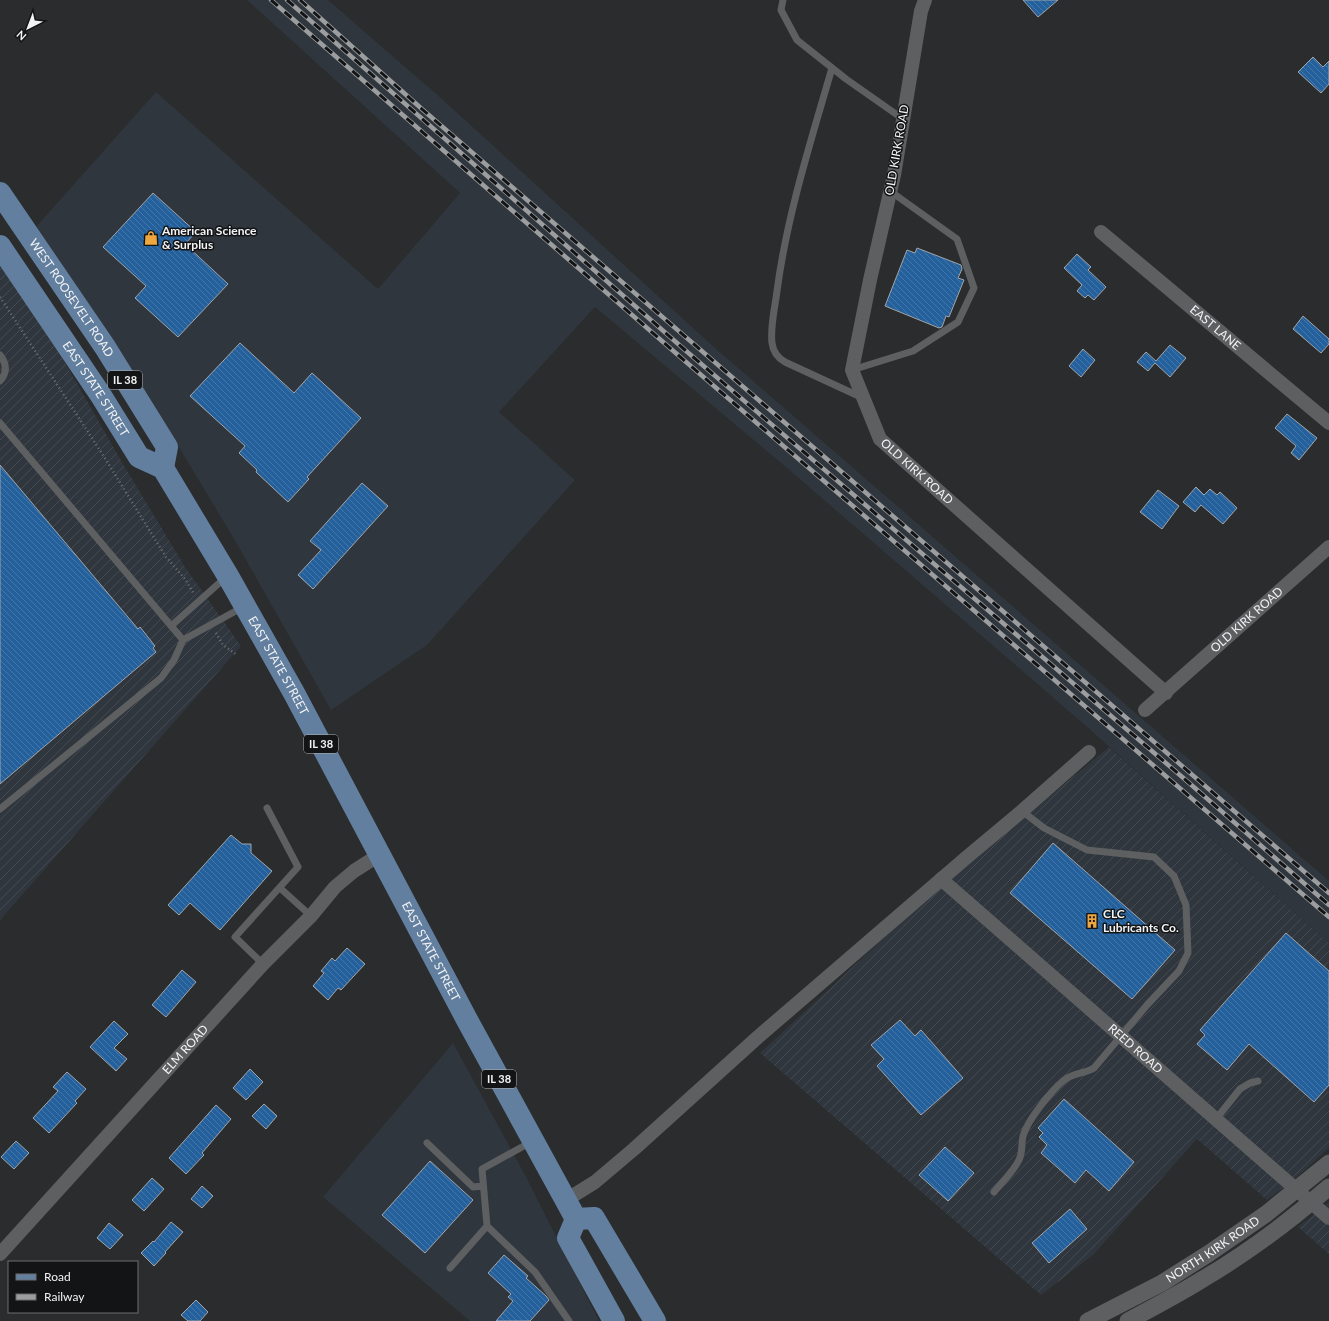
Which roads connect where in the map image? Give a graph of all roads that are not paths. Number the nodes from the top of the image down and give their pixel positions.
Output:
1 (784, 0) edge
2 (925, 0) edge
3 (832, 68) junction
4 (903, 119) junction
5 (890, 191) junction
6 (0, 192) edge
7 (1101, 232) dead end
8 (0, 246) edge
9 (0, 355) edge
10 (852, 370) junction
11 (0, 381) edge
12 (863, 398) junction
13 (0, 423) edge
14 (1329, 423) edge
15 (162, 468) junction
16 (1329, 547) edge
17 (228, 576) junction
18 (245, 606) junction
19 (171, 626) junction
20 (183, 640) junction
21 (1166, 693) junction
22 (1145, 710) dead end
23 (1089, 752) dead end
24 (267, 808) dead end
25 (0, 810) edge
26 (1022, 811) junction
27 (379, 855) junction
28 (941, 879) junction
29 (280, 888) junction
30 (311, 916) junction
31 (264, 964) junction
32 (1120, 1036) junction
33 (1258, 1081) dead end
34 (1216, 1119) junction
35 (533, 1140) junction
36 (427, 1143) dead end
37 (1329, 1163) edge
38 (483, 1186) junction
39 (1329, 1187) edge
40 (994, 1192) dead end
41 (566, 1200) junction
42 (1329, 1218) edge
43 (576, 1219) junction
44 (487, 1226) junction
45 (0, 1254) edge
46 (450, 1268) dead end
47 (611, 1320) edge
48 (569, 1321) edge
49 (655, 1321) edge
50 (1088, 1321) edge
51 (1128, 1321) edge

1 - 3 lane
2 - 4 street, OLD KIRK ROAD
3 - 4 lane
3 - 12 lane
4 - 5 street, OLD KIRK ROAD
5 - 10 street, OLD KIRK ROAD
5 - 10 lane
6 - 15 main road, WEST ROOSEVELT ROAD / IL 38
7 - 14 street, EAST LANE
8 - 15 main road, EAST STATE STREET / IL 38
9 - 11 lane
10 - 12 street, OLD KIRK ROAD
12 - 21 street, OLD KIRK ROAD
13 - 19 lane
15 - 17 main road, EAST STATE STREET / IL 38
16 - 21 street, OLD KIRK ROAD
17 - 18 main road, EAST STATE STREET / IL 38
17 - 19 lane
18 - 20 lane
18 - 27 main road, EAST STATE STREET / IL 38
19 - 20 lane
20 - 25 lane
21 - 22 street, OLD KIRK ROAD
23 - 26 street
24 - 29 lane
26 - 28 street
26 - 32 lane
27 - 30 street, ELM ROAD
27 - 35 main road, EAST STATE STREET / IL 38
28 - 32 street, REED ROAD
28 - 41 street
29 - 30 lane
29 - 31 lane
30 - 31 street, ELM ROAD
31 - 45 street, ELM ROAD
32 - 34 street, REED ROAD
32 - 40 lane
33 - 34 lane
34 - 42 street, REED ROAD
35 - 38 lane
35 - 41 main road, EAST STATE STREET / IL 38
36 - 38 lane
37 - 50 street, NORTH KIRK ROAD
38 - 44 lane
39 - 51 street, NORTH KIRK ROAD
41 - 43 main road, EAST STATE STREET / IL 38
43 - 47 main road
43 - 49 main road
44 - 46 lane
44 - 48 lane

